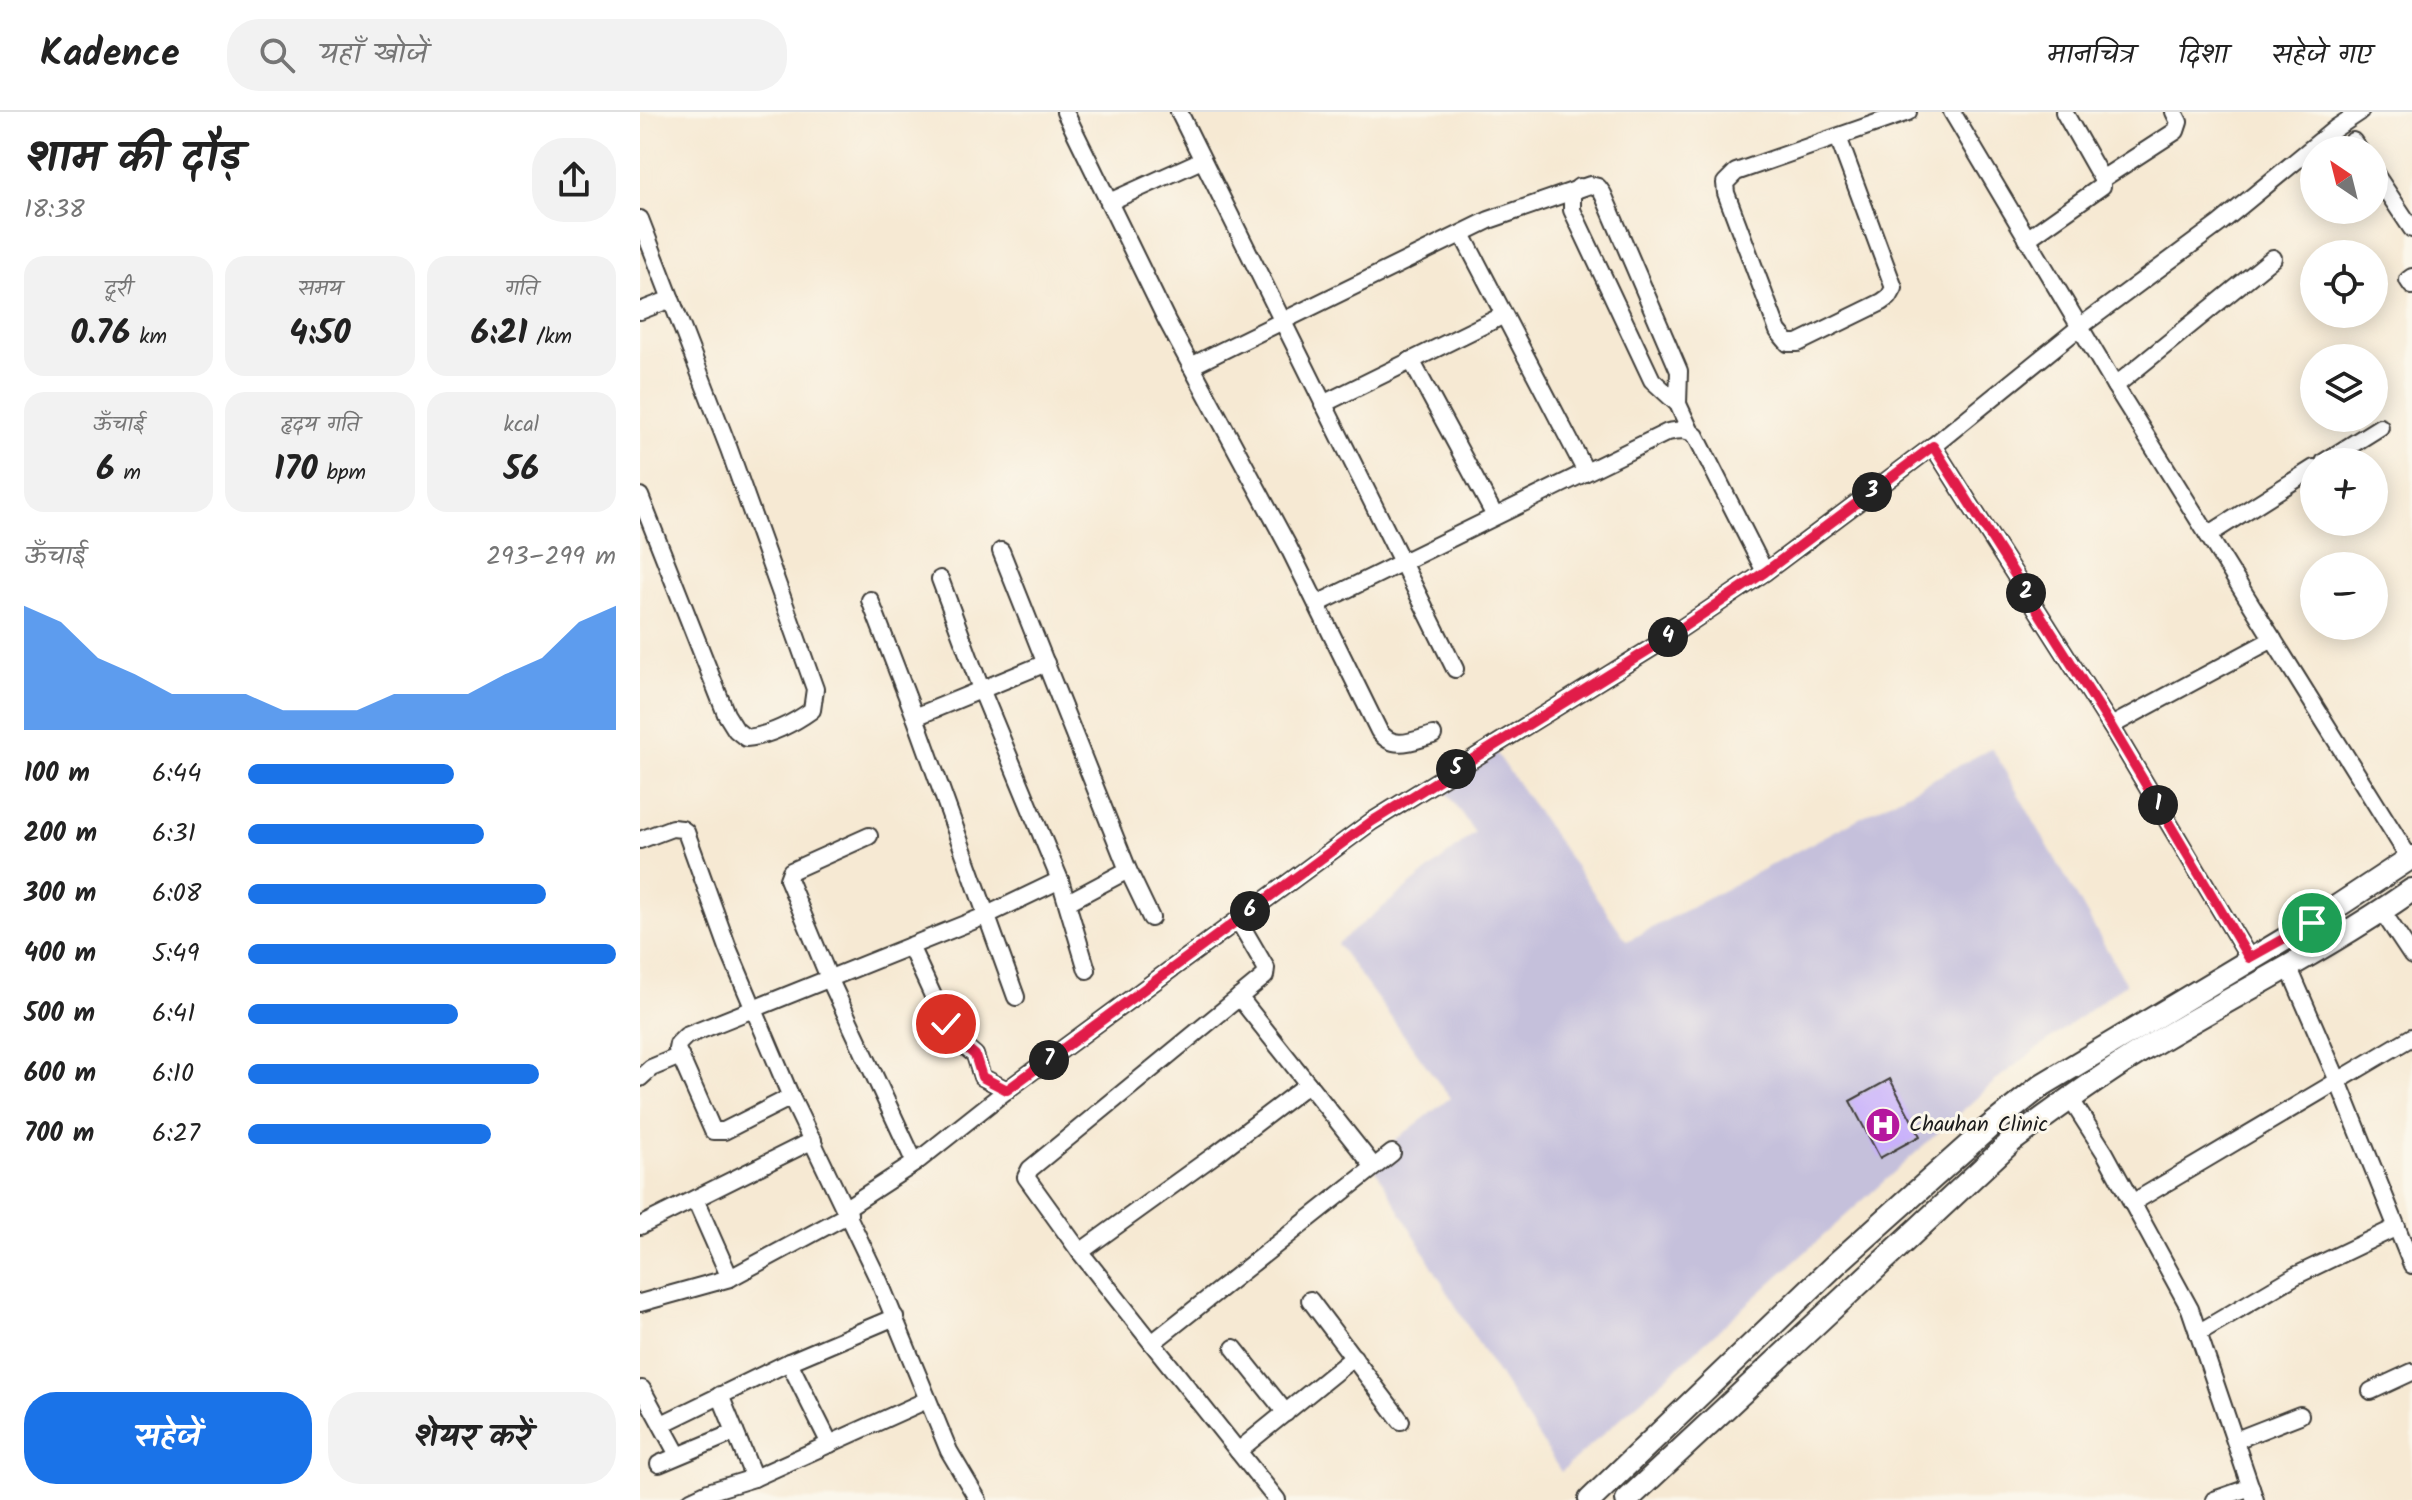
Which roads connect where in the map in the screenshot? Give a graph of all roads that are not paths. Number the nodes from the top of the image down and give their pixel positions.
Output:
1 (1065, 112) edge
2 (1179, 112) edge
3 (1908, 112) edge
4 (1952, 112) edge
5 (2064, 112) edge
6 (2174, 112) edge
7 (2360, 112) edge
8 (1838, 137) junction
9 (1202, 160) junction
10 (2102, 179) junction
11 (1579, 187) junction
12 (2388, 193) edge
13 (1109, 202) junction
14 (640, 219) edge
15 (2412, 229) edge
16 (1462, 234) junction
17 (2027, 239) junction
18 (2273, 258) dead end
19 (2412, 277) edge
20 (2412, 286) edge
21 (671, 299) junction
22 (640, 311) edge
23 (1504, 315) junction
24 (1282, 322) junction
25 (2081, 326) junction
26 (1411, 360) junction
27 (1191, 366) junction
28 (2115, 386) junction
29 (1323, 404) junction
30 (1678, 404) junction
31 (1690, 430) junction
32 (2372, 432) edge
33 (1933, 446) junction
34 (2346, 448) edge
35 (1586, 472) junction
36 (2300, 477) edge
37 (640, 496) edge
38 (1495, 516) junction
39 (2208, 535) junction
40 (1001, 551) dead end
41 (1402, 561) junction
42 (1765, 572) junction
43 (940, 579) dead end
44 (870, 600) dead end
45 (1317, 604) junction
46 (2273, 639) junction
47 (1046, 663) junction
48 (1455, 669) dead end
49 (981, 689) junction
50 (915, 717) junction
51 (2111, 726) junction
52 (1433, 735) dead end
53 (869, 836) dead end
54 (640, 840) edge
55 (2411, 858) edge
56 (1128, 870) junction
57 (1060, 880) junction
58 (2412, 890) edge
59 (1068, 902) junction
60 (2382, 911) junction
61 (985, 916) junction
62 (1151, 918) dead end
63 (1238, 920) junction
64 (910, 946) junction
65 (2412, 956) edge
66 (2249, 958) junction
67 (2289, 968) junction
68 (1087, 970) dead end
69 (829, 978) junction
70 (1016, 997) dead end
71 (1239, 997) junction
72 (754, 1009) junction
73 (2412, 1037) edge
74 (680, 1056) junction
75 (640, 1078) edge
76 (2338, 1081) junction
77 (1308, 1084) junction
78 (1007, 1090) junction
79 (791, 1097) junction
80 (2070, 1098) junction
81 (813, 1140) junction
82 (1392, 1153) dead end
83 (915, 1163) junction
84 (1374, 1167) junction
85 (695, 1199) junction
86 (2132, 1203) junction
87 (847, 1211) junction
88 (640, 1226) edge
89 (2397, 1227) junction
90 (1080, 1252) junction
91 (2412, 1265) edge
92 (730, 1278) junction
93 (1310, 1300) dead end
94 (640, 1303) edge
95 (895, 1317) junction
96 (2198, 1333) junction
97 (1152, 1343) junction
98 (1234, 1348) dead end
99 (1354, 1357) junction
100 (789, 1362) junction
101 (2412, 1372) edge
102 (642, 1389) edge
103 (2371, 1391) dead end
104 (720, 1395) junction
105 (927, 1400) junction
106 (1286, 1413) junction
107 (2300, 1415) dead end
108 (1401, 1421) dead end
109 (662, 1424) junction
110 (735, 1432) junction
111 (2236, 1440) junction
112 (830, 1444) junction
113 (1238, 1451) junction
114 (678, 1455) junction
115 (659, 1464) dead end
116 (754, 1478) junction
117 (2253, 1494) edge
118 (971, 1498) edge
119 (691, 1500) edge
120 (1277, 1500) edge
121 (1590, 1500) edge
122 (1627, 1500) edge
123 (2214, 1500) edge

1 - 13 street
2 - 9 street
3 - 8 street
4 - 17 street
5 - 10 street
6 - 10 street
7 - 25 street
8 - 8 street
9 - 13 street
9 - 24 street
10 - 17 street
11 - 16 street
11 - 30 street
11 - 30 street
12 - 15 street
13 - 27 street
14 - 21 street
16 - 23 street
16 - 24 street
17 - 25 street
18 - 28 street
19 - 20 street
21 - 22 street
21 - 37 street
23 - 26 street
23 - 35 street
24 - 27 street
24 - 29 street
25 - 28 street
25 - 33 street
26 - 29 street
26 - 38 street
27 - 45 street
28 - 39 street
29 - 41 street
30 - 31 street
31 - 35 street
31 - 42 street
32 - 34 street
33 - 42 street
33 - 51 street
35 - 38 street
36 - 39 street
38 - 41 street
39 - 46 street
40 - 47 street
41 - 45 street
41 - 48 street
42 - 63 street
43 - 49 street
44 - 50 street
45 - 52 street
46 - 51 street
46 - 55 street
47 - 49 street
47 - 56 street
49 - 50 street
49 - 57 street
50 - 61 street
51 - 66 street
53 - 69 street
54 - 72 street
55 - 66 main road
56 - 59 street
56 - 62 street
57 - 59 street
57 - 61 street
58 - 60 main road
59 - 68 street
60 - 65 street
60 - 67 main road
61 - 64 street
61 - 70 street
63 - 71 street
63 - 78 street
64 - 69 street
64 - 78 street
66 - 121 main road
67 - 76 street
67 - 80 main road
69 - 72 street
69 - 83 street
71 - 77 street
71 - 90 street
72 - 74 street
72 - 79 street
73 - 76 street
74 - 75 street
74 - 79 street
76 - 86 street
76 - 89 street
77 - 84 street
77 - 90 street
78 - 83 street
79 - 81 street
80 - 86 street
80 - 122 main road
81 - 85 street
81 - 87 street
82 - 84 street
83 - 87 street
84 - 97 street
85 - 88 street
85 - 92 street
86 - 96 street
87 - 92 street
87 - 95 street
89 - 91 street
89 - 96 street
90 - 97 street
92 - 94 street
93 - 99 street
95 - 100 street
95 - 105 street
96 - 111 street
97 - 113 street
98 - 106 street
99 - 106 street
99 - 108 street
100 - 104 street
100 - 112 street
101 - 103 street
102 - 109 street
104 - 109 street
104 - 110 street
105 - 112 street
105 - 118 street
106 - 113 street
107 - 111 street
109 - 114 street
110 - 114 street
110 - 116 street
111 - 117 street
112 - 116 street
113 - 120 street
114 - 115 street
116 - 119 street
117 - 123 street

